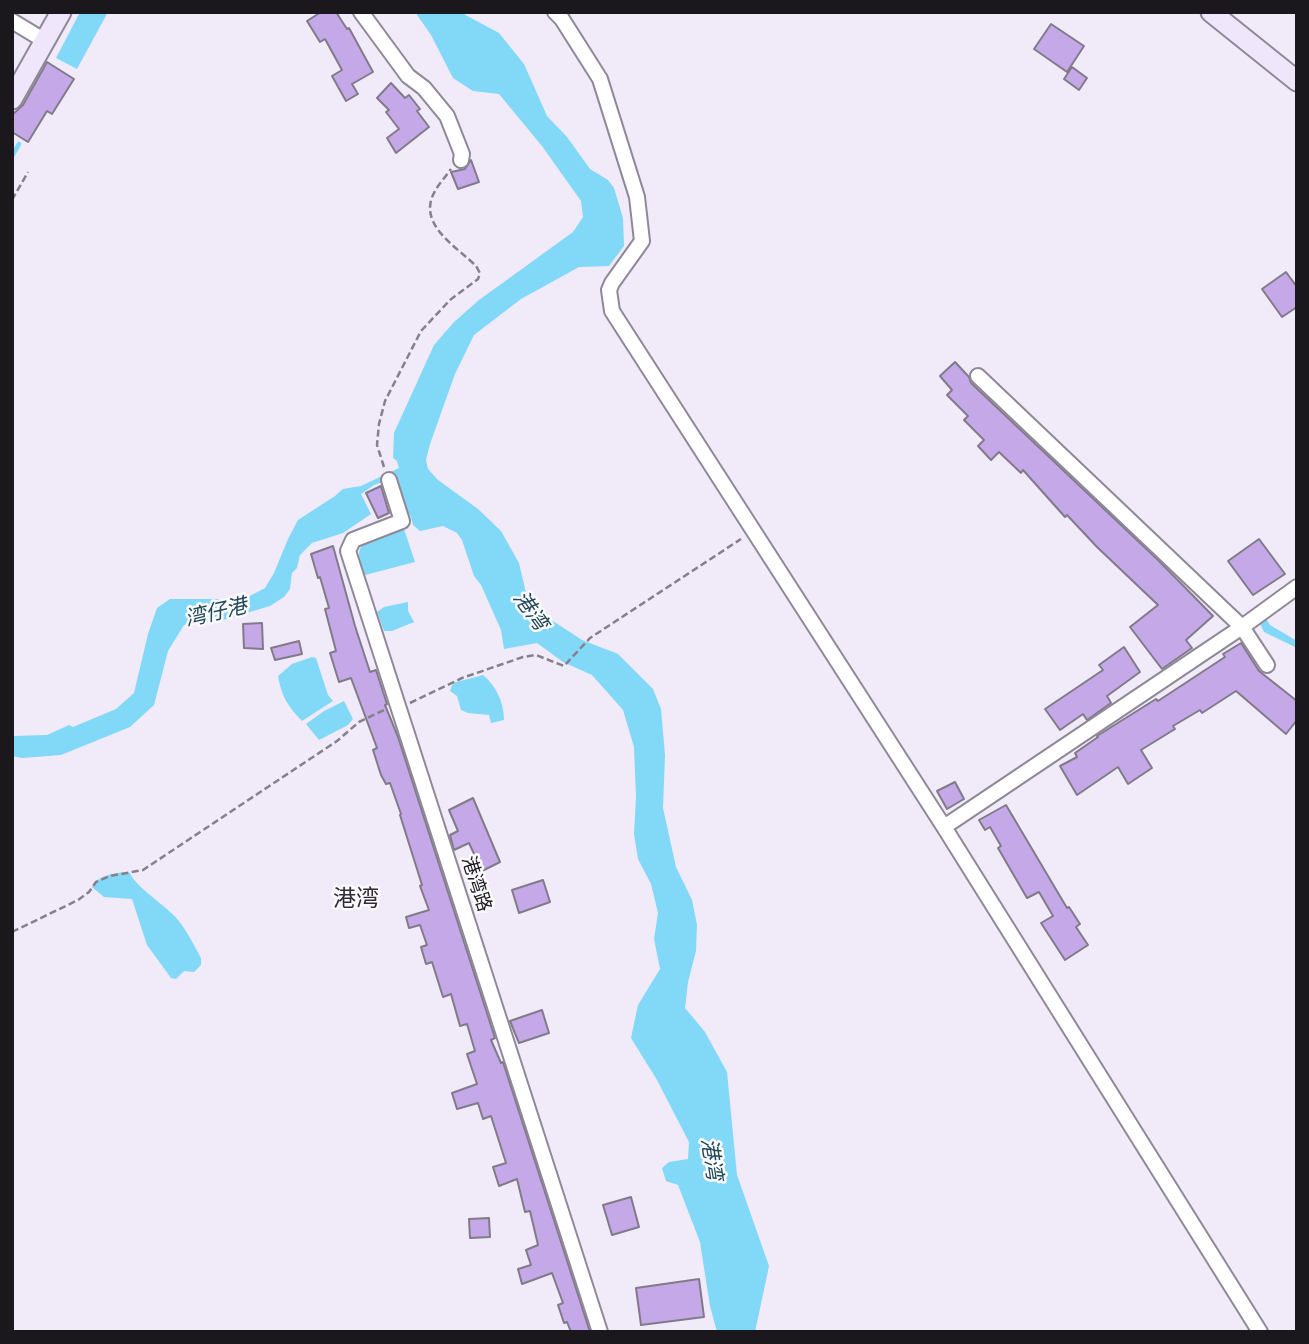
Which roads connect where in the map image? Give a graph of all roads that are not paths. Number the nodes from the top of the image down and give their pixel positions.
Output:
1 (61, 12) edge
2 (361, 12) edge
3 (555, 12) edge
4 (1211, 12) edge
5 (12, 21) edge
6 (45, 41) junction
7 (1297, 81) edge
8 (12, 99) edge
9 (461, 160) road end
10 (978, 376) dead end
11 (389, 480) road end
12 (1297, 587) edge
13 (1242, 627) junction
14 (1267, 665) dead end
15 (944, 827) junction
16 (600, 1332) edge
17 (1260, 1332) edge

1 - 6 street
2 - 9 street
3 - 15 street
4 - 7 street
5 - 6 street
6 - 8 street
10 - 13 street
11 - 16 street, 港湾路
12 - 13 street
13 - 14 street
13 - 15 street
15 - 17 street

